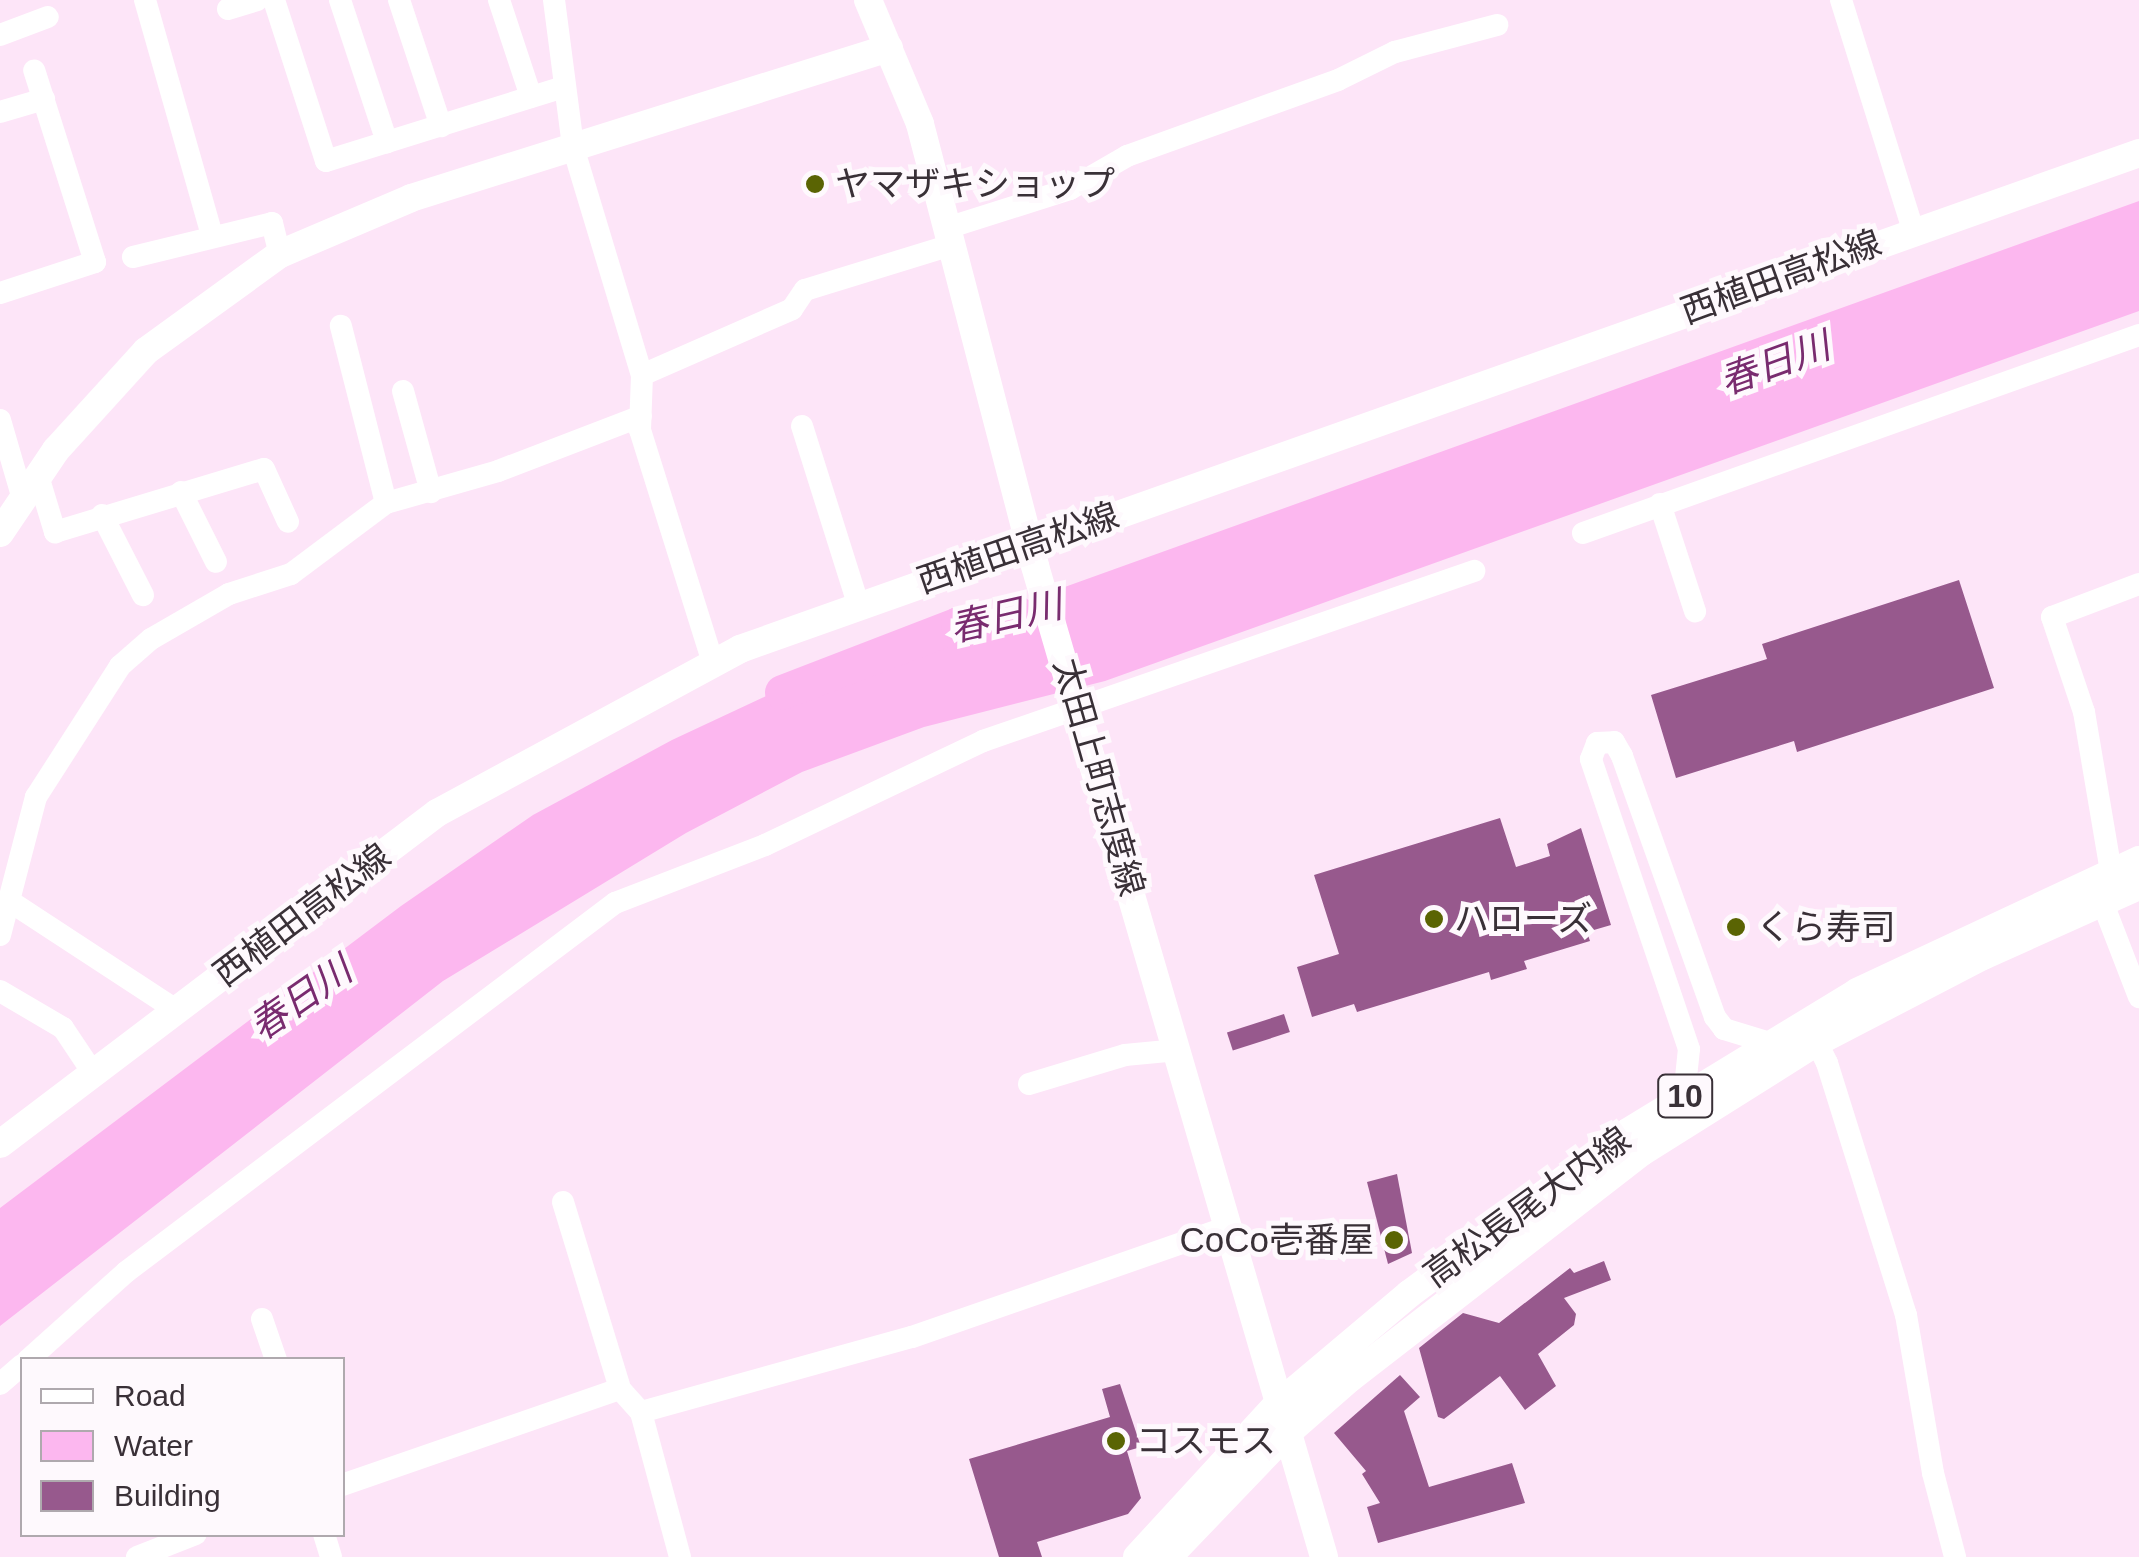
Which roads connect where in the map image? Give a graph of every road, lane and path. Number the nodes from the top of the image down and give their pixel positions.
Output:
1 (146, 0) edge
2 (257, 0) edge
3 (274, 0) edge
4 (340, 0) edge
5 (399, 0) edge
6 (499, 0) edge
7 (554, 0) edge
8 (868, 0) edge
9 (1841, 0) edge
10 (228, 9) dead end
11 (48, 16) dead end
12 (1497, 26) dead end
13 (0, 35) edge
14 (889, 48) junction
15 (34, 70) dead end
16 (564, 87) junction
17 (531, 97) junction
18 (44, 99) junction
19 (0, 112) edge
20 (441, 126) junction
21 (387, 142) junction
22 (573, 147) junction
23 (2139, 153) edge
24 (1914, 230) junction
25 (212, 236) junction
26 (949, 237) junction
27 (280, 254) junction
28 (133, 257) dead end
29 (0, 293) edge
30 (341, 326) dead end
31 (2139, 335) edge
32 (642, 375) junction
33 (403, 391) dead end
34 (641, 416) junction
35 (0, 420) edge
36 (802, 426) dead end
37 (258, 445) dead end
38 (264, 469) junction
39 (31, 488) junction
40 (181, 492) junction
41 (431, 492) junction
42 (386, 503) junction
43 (1660, 504) junction
44 (102, 515) junction
45 (288, 522) dead end
46 (0, 532) edge
47 (1583, 533) dead end
48 (1033, 556) junction
49 (216, 562) dead end
50 (1474, 571) dead end
51 (2139, 584) edge
52 (143, 595) dead end
53 (858, 604) junction
54 (1695, 611) dead end
55 (713, 663) junction
56 (1079, 707) junction
57 (2139, 860) edge
58 (2112, 871) junction
59 (2139, 886) edge
60 (2102, 901) junction
61 (11, 902) junction
62 (0, 935) edge
63 (0, 990) edge
64 (2139, 998) edge
65 (176, 1010) junction
66 (1811, 1031) junction
67 (1770, 1042) junction
68 (1178, 1050) junction
69 (93, 1074) junction
70 (1029, 1084) dead end
71 (1684, 1097) junction
72 (0, 1144) edge
73 (563, 1202) dead end
74 (1227, 1227) junction
75 (262, 1320) dead end
76 (31, 1357) edge
77 (275, 1357) edge
78 (20, 1366) edge
79 (0, 1384) edge
80 (620, 1389) junction
81 (1276, 1406) junction
82 (642, 1412) junction
83 (1285, 1435) junction
84 (345, 1484) edge
85 (188, 1537) edge
86 (137, 1557) edge
87 (680, 1557) edge
88 (1136, 1557) edge
89 (1168, 1557) edge
90 (1324, 1557) edge
91 (1955, 1557) edge

1 - 25 street
2 - 10 street
3 - 21 street
4 - 21 street
5 - 20 street
6 - 17 street
7 - 16 street
8 - 14 main road, 太田上町志度線
9 - 24 street
11 - 13 street
12 - 26 street
14 - 22 main road
14 - 26 main road, 太田上町志度線
15 - 18 street
16 - 17 street
16 - 22 street
17 - 20 street
18 - 19 street
18 - 29 street
20 - 21 street
22 - 27 main road
22 - 32 street
23 - 24 main road, 西植田高松線
24 - 48 main road, 西植田高松線
25 - 27 street
25 - 28 street
26 - 32 street
26 - 48 main road, 太田上町志度線
27 - 39 main road
30 - 42 street
31 - 43 street
32 - 34 street
33 - 41 street
34 - 41 street
34 - 55 street
35 - 39 street
36 - 53 street
37 - 38 street
38 - 40 street
38 - 45 street
39 - 44 street
39 - 46 main road
40 - 44 street
40 - 49 street
41 - 42 street
42 - 61 street
43 - 47 street
43 - 54 street
44 - 52 street
48 - 53 main road, 西植田高松線
48 - 56 main road, 太田上町志度線
50 - 56 street
51 - 58 street
53 - 55 main road, 西植田高松線
55 - 65 main road, 西植田高松線
56 - 68 main road, 太田上町志度線
56 - 76 street
57 - 58 main road, 高松長尾大内線 / 10
58 - 60 street
58 - 66 main road, 高松長尾大内線 / 10
59 - 60 main road, 高松長尾大内線 / 10
60 - 64 street
60 - 66 main road, 高松長尾大内線 / 10
61 - 62 street
61 - 65 street
63 - 69 street
65 - 69 main road, 西植田高松線
66 - 67 main road, 高松長尾大内線 / 10
66 - 83 main road, 高松長尾大内線 / 10
66 - 91 street
67 - 71 main road, 高松長尾大内線 / 10
67 - 71 street
68 - 70 street
68 - 74 main road, 太田上町志度線
69 - 72 main road, 西植田高松線
71 - 81 main road, 高松長尾大内線 / 10
73 - 80 street
74 - 81 main road, 太田上町志度線
74 - 82 street
75 - 77 street
78 - 79 street
80 - 82 street
80 - 84 street
81 - 83 main road, 太田上町志度線
81 - 88 main road, 高松長尾大内線 / 10
82 - 87 street
83 - 89 main road, 高松長尾大内線 / 10
83 - 90 main road, 太田上町志度線
85 - 86 street

